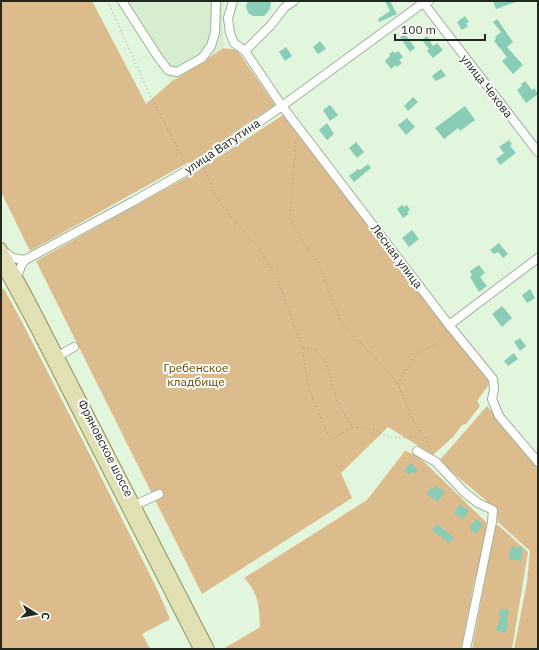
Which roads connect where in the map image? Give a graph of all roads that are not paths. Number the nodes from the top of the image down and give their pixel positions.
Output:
1 (122, 1) edge
2 (216, 1) edge
3 (233, 1) edge
4 (294, 1) edge
5 (424, 2) edge
6 (286, 4) edge
7 (245, 51) junction
8 (282, 106) junction
9 (538, 152) edge
10 (2, 249) edge
11 (538, 258) edge
12 (26, 260) junction
13 (1, 264) edge
14 (17, 276) junction
15 (449, 325) junction
16 (74, 347) dead end
17 (58, 356) junction
18 (417, 451) dead end
19 (538, 462) edge
20 (159, 494) dead end
21 (135, 505) junction
22 (199, 649) edge
23 (209, 649) edge
24 (466, 649) edge

1 - 2 street
3 - 7 street, Лесная улица
4 - 6 street
5 - 8 street, улица Ватутина
5 - 9 street, улица Чехова
6 - 7 street
7 - 8 street, Лесная улица
8 - 12 street, улица Ватутина
8 - 15 street, Лесная улица
10 - 12 street
10 - 14 main road, Фряновское шоссе
11 - 15 street
12 - 14 street
13 - 22 main road, Фряновское шоссе
14 - 17 main road, Фряновское шоссе
15 - 19 street, Лесная улица
16 - 17 street
17 - 21 main road, Фряновское шоссе
18 - 24 street
20 - 21 street
21 - 23 main road, Фряновское шоссе

